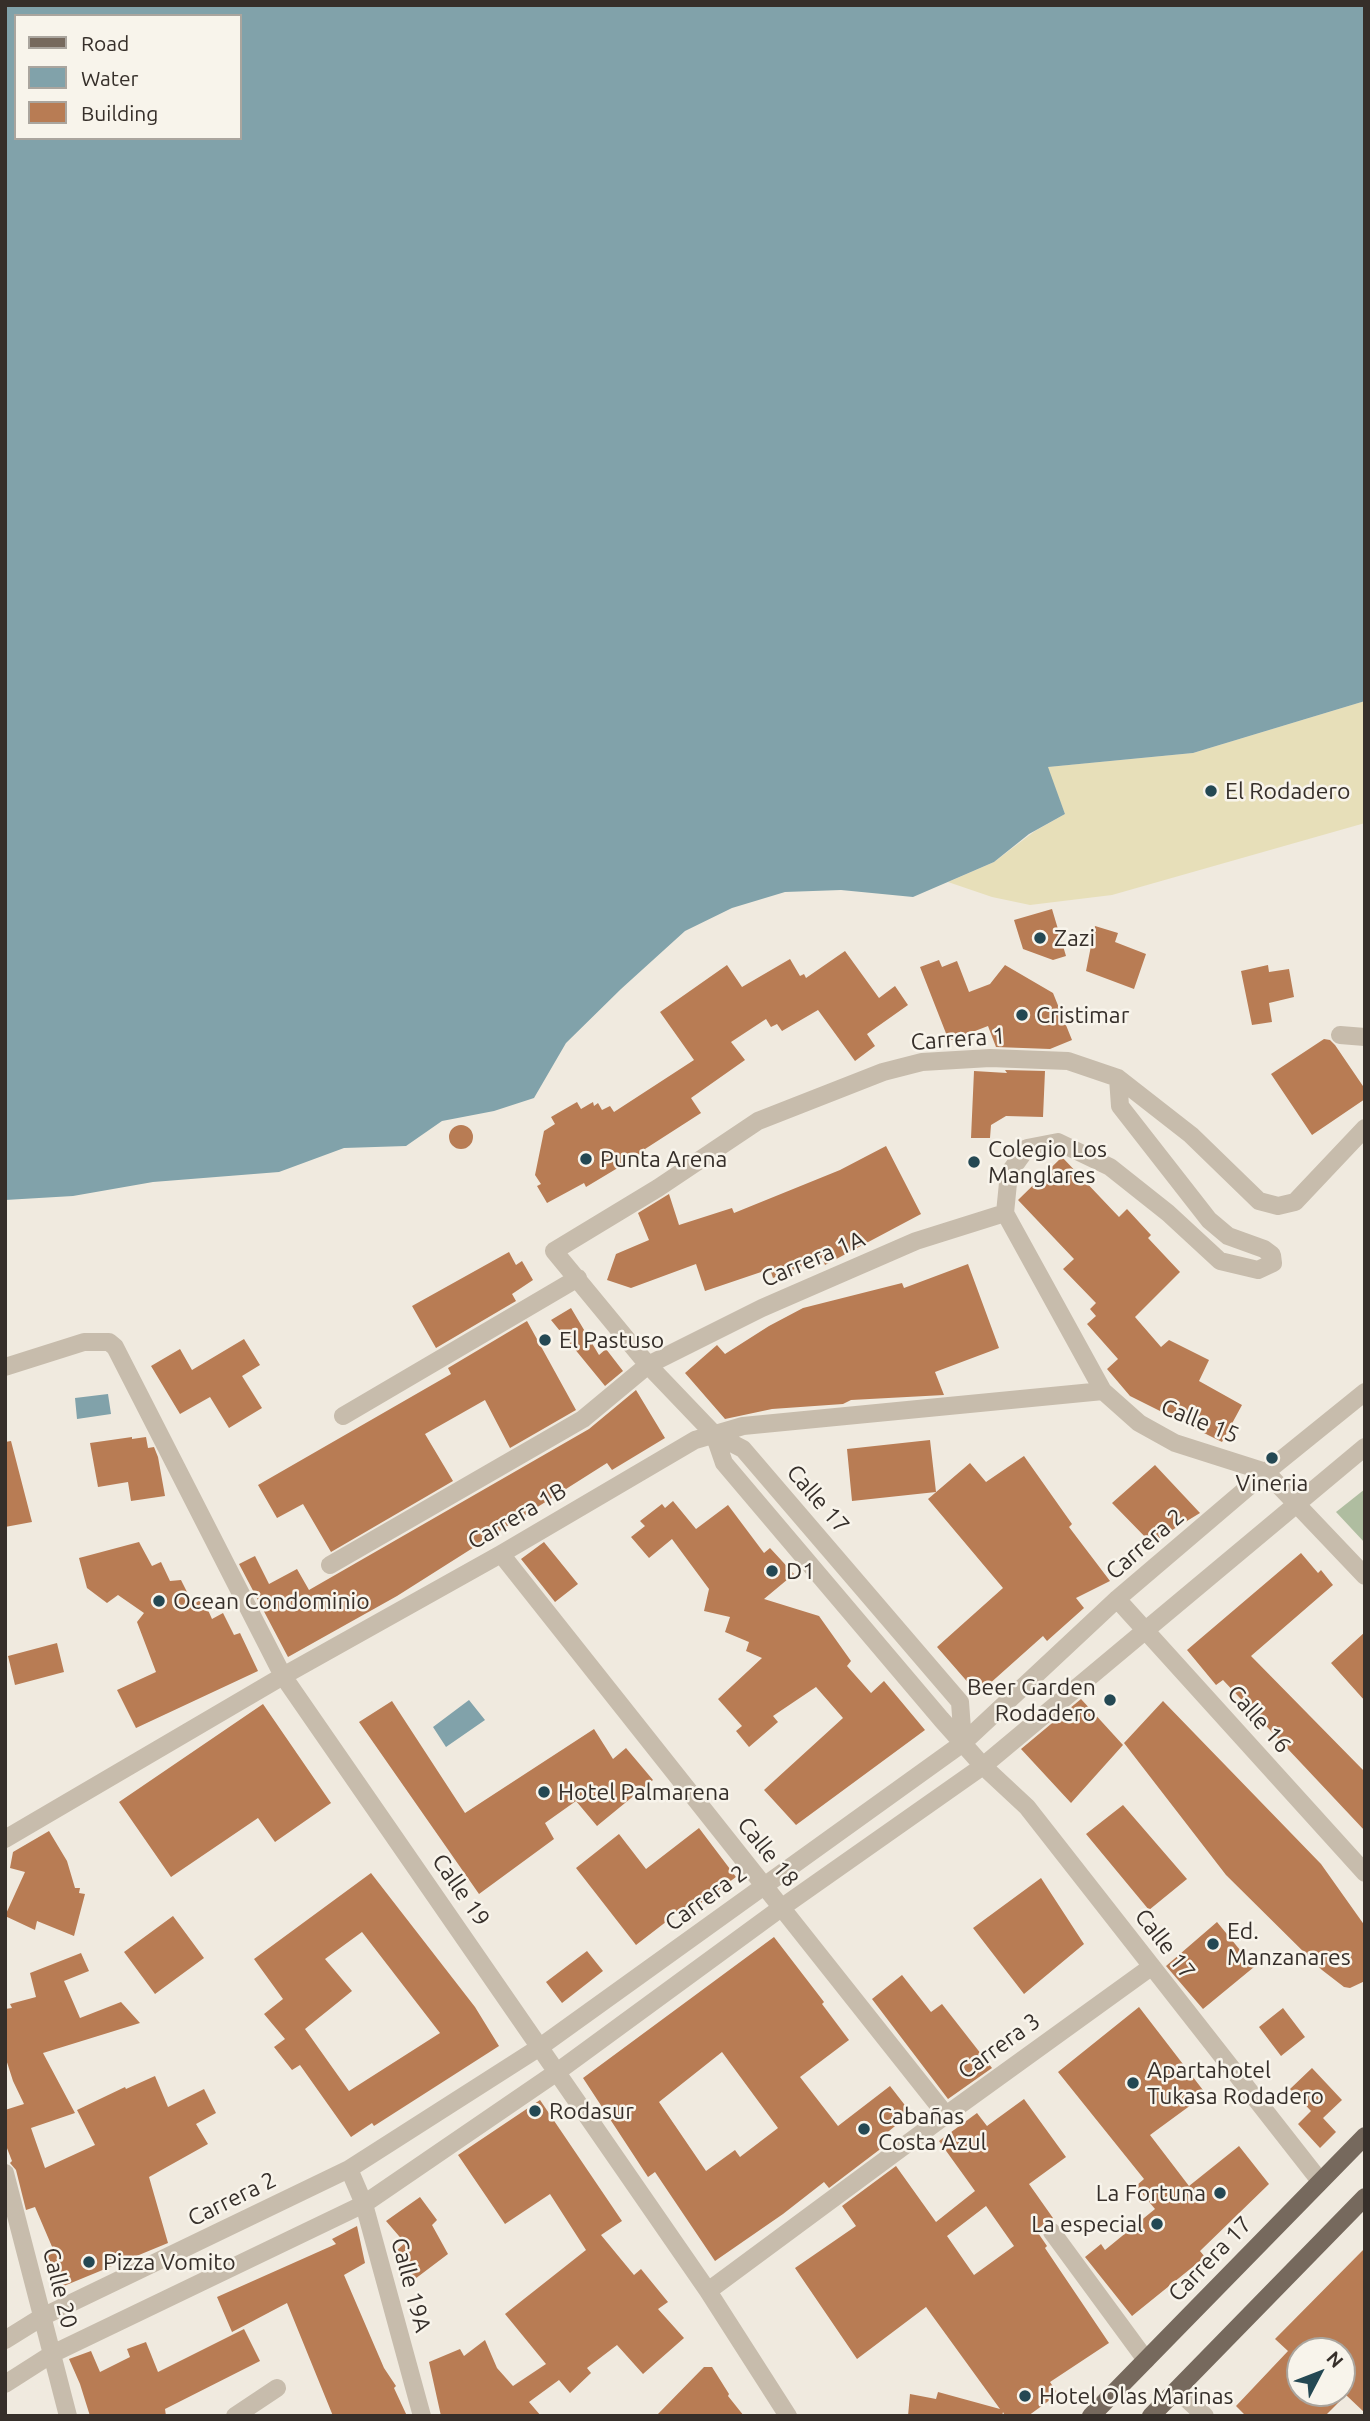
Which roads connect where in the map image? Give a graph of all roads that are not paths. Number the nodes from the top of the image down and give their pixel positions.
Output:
1 (1340, 1035) dead end
2 (1365, 1037) edge
3 (1118, 1078) junction
4 (1365, 1130) edge
5 (1005, 1213) junction
6 (554, 1251) joint
7 (578, 1278) junction
8 (648, 1365) junction
9 (5, 1367) edge
10 (1103, 1391) junction
11 (1365, 1392) edge
12 (343, 1416) dead end
13 (714, 1434) junction
14 (1365, 1447) edge
15 (1266, 1472) junction
16 (1296, 1503) junction
17 (501, 1554) junction
18 (330, 1565) dead end
19 (1365, 1576) edge
20 (871, 1598) junction
21 (1117, 1599) junction
22 (852, 1614) junction
23 (1144, 1629) junction
24 (283, 1676) junction
25 (963, 1743) junction
26 (983, 1766) junction
27 (5, 1839) edge
28 (1365, 1873) edge
29 (764, 1887) junction
30 (781, 1908) junction
31 (1151, 1967) junction
32 (540, 2047) junction
33 (556, 2072) junction
34 (946, 2115) junction
35 (1365, 2136) edge
36 (349, 2169) junction
37 (5, 2173) edge
38 (1320, 2181) junction
39 (1365, 2197) edge
40 (364, 2204) junction
41 (1052, 2232) dead end
42 (708, 2291) junction
43 (42, 2317) junction
44 (5, 2340) edge
45 (52, 2354) junction
46 (1146, 2360) junction
47 (5, 2384) edge
48 (277, 2388) dead end
49 (1177, 2390) junction
50 (68, 2416) edge
51 (235, 2416) edge
52 (421, 2416) edge
53 (788, 2416) edge
54 (1091, 2416) edge
55 (1151, 2416) edge
56 (1205, 2416) edge

1 - 2 street
3 - 4 street, Carrera 1
3 - 5 street
3 - 6 street, Carrera 1
5 - 8 street, Carrera 1A
5 - 10 street, Calle 15
6 - 7 street, Calle 17
7 - 8 street, Calle 17
7 - 12 street
8 - 13 street, Calle 17
8 - 18 street, Carrera 1A
9 - 24 street, Calle 19
10 - 13 street, Carrera 1B
10 - 15 street, Calle 15
11 - 15 street, Carrera 2
13 - 17 street, Carrera 1B
13 - 20 street, Calle 17
13 - 22 street, Calle 17
14 - 16 street
15 - 16 street, Calle 15
15 - 21 street, Carrera 2
16 - 19 street, Calle 15
16 - 23 street
17 - 24 street, Carrera 1B
17 - 29 street, Calle 18
20 - 22 street
20 - 25 street, Calle 17
21 - 23 street, Calle 16
21 - 25 street, Carrera 2
22 - 25 street, Calle 17
23 - 26 street
23 - 28 street, Calle 16
24 - 27 street, Carrera 1B
24 - 32 street, Calle 19
25 - 26 street, Calle 17
25 - 29 street, Carrera 2
26 - 30 street
26 - 31 street, Calle 17
29 - 30 street, Calle 18
29 - 32 street, Carrera 2
30 - 33 street
30 - 34 street, Calle 18
31 - 34 street, Carrera 3
31 - 38 street, Calle 17
32 - 33 street, Calle 19
32 - 36 street, Carrera 2
33 - 40 street
33 - 42 street, Calle 19
34 - 42 street, Carrera 3
35 - 38 main road, Carrera 17
36 - 40 street, Calle 19A
36 - 43 street, Carrera 2
37 - 43 street, Calle 20
38 - 46 main road, Carrera 17
39 - 49 main road
40 - 45 street
40 - 52 street, Calle 19A
41 - 46 street
42 - 53 street, Calle 19
43 - 44 street, Carrera 2
43 - 45 street, Calle 20
45 - 47 street
45 - 50 street, Calle 20
46 - 54 main road, Carrera 17
48 - 51 street
49 - 55 main road
49 - 56 street

